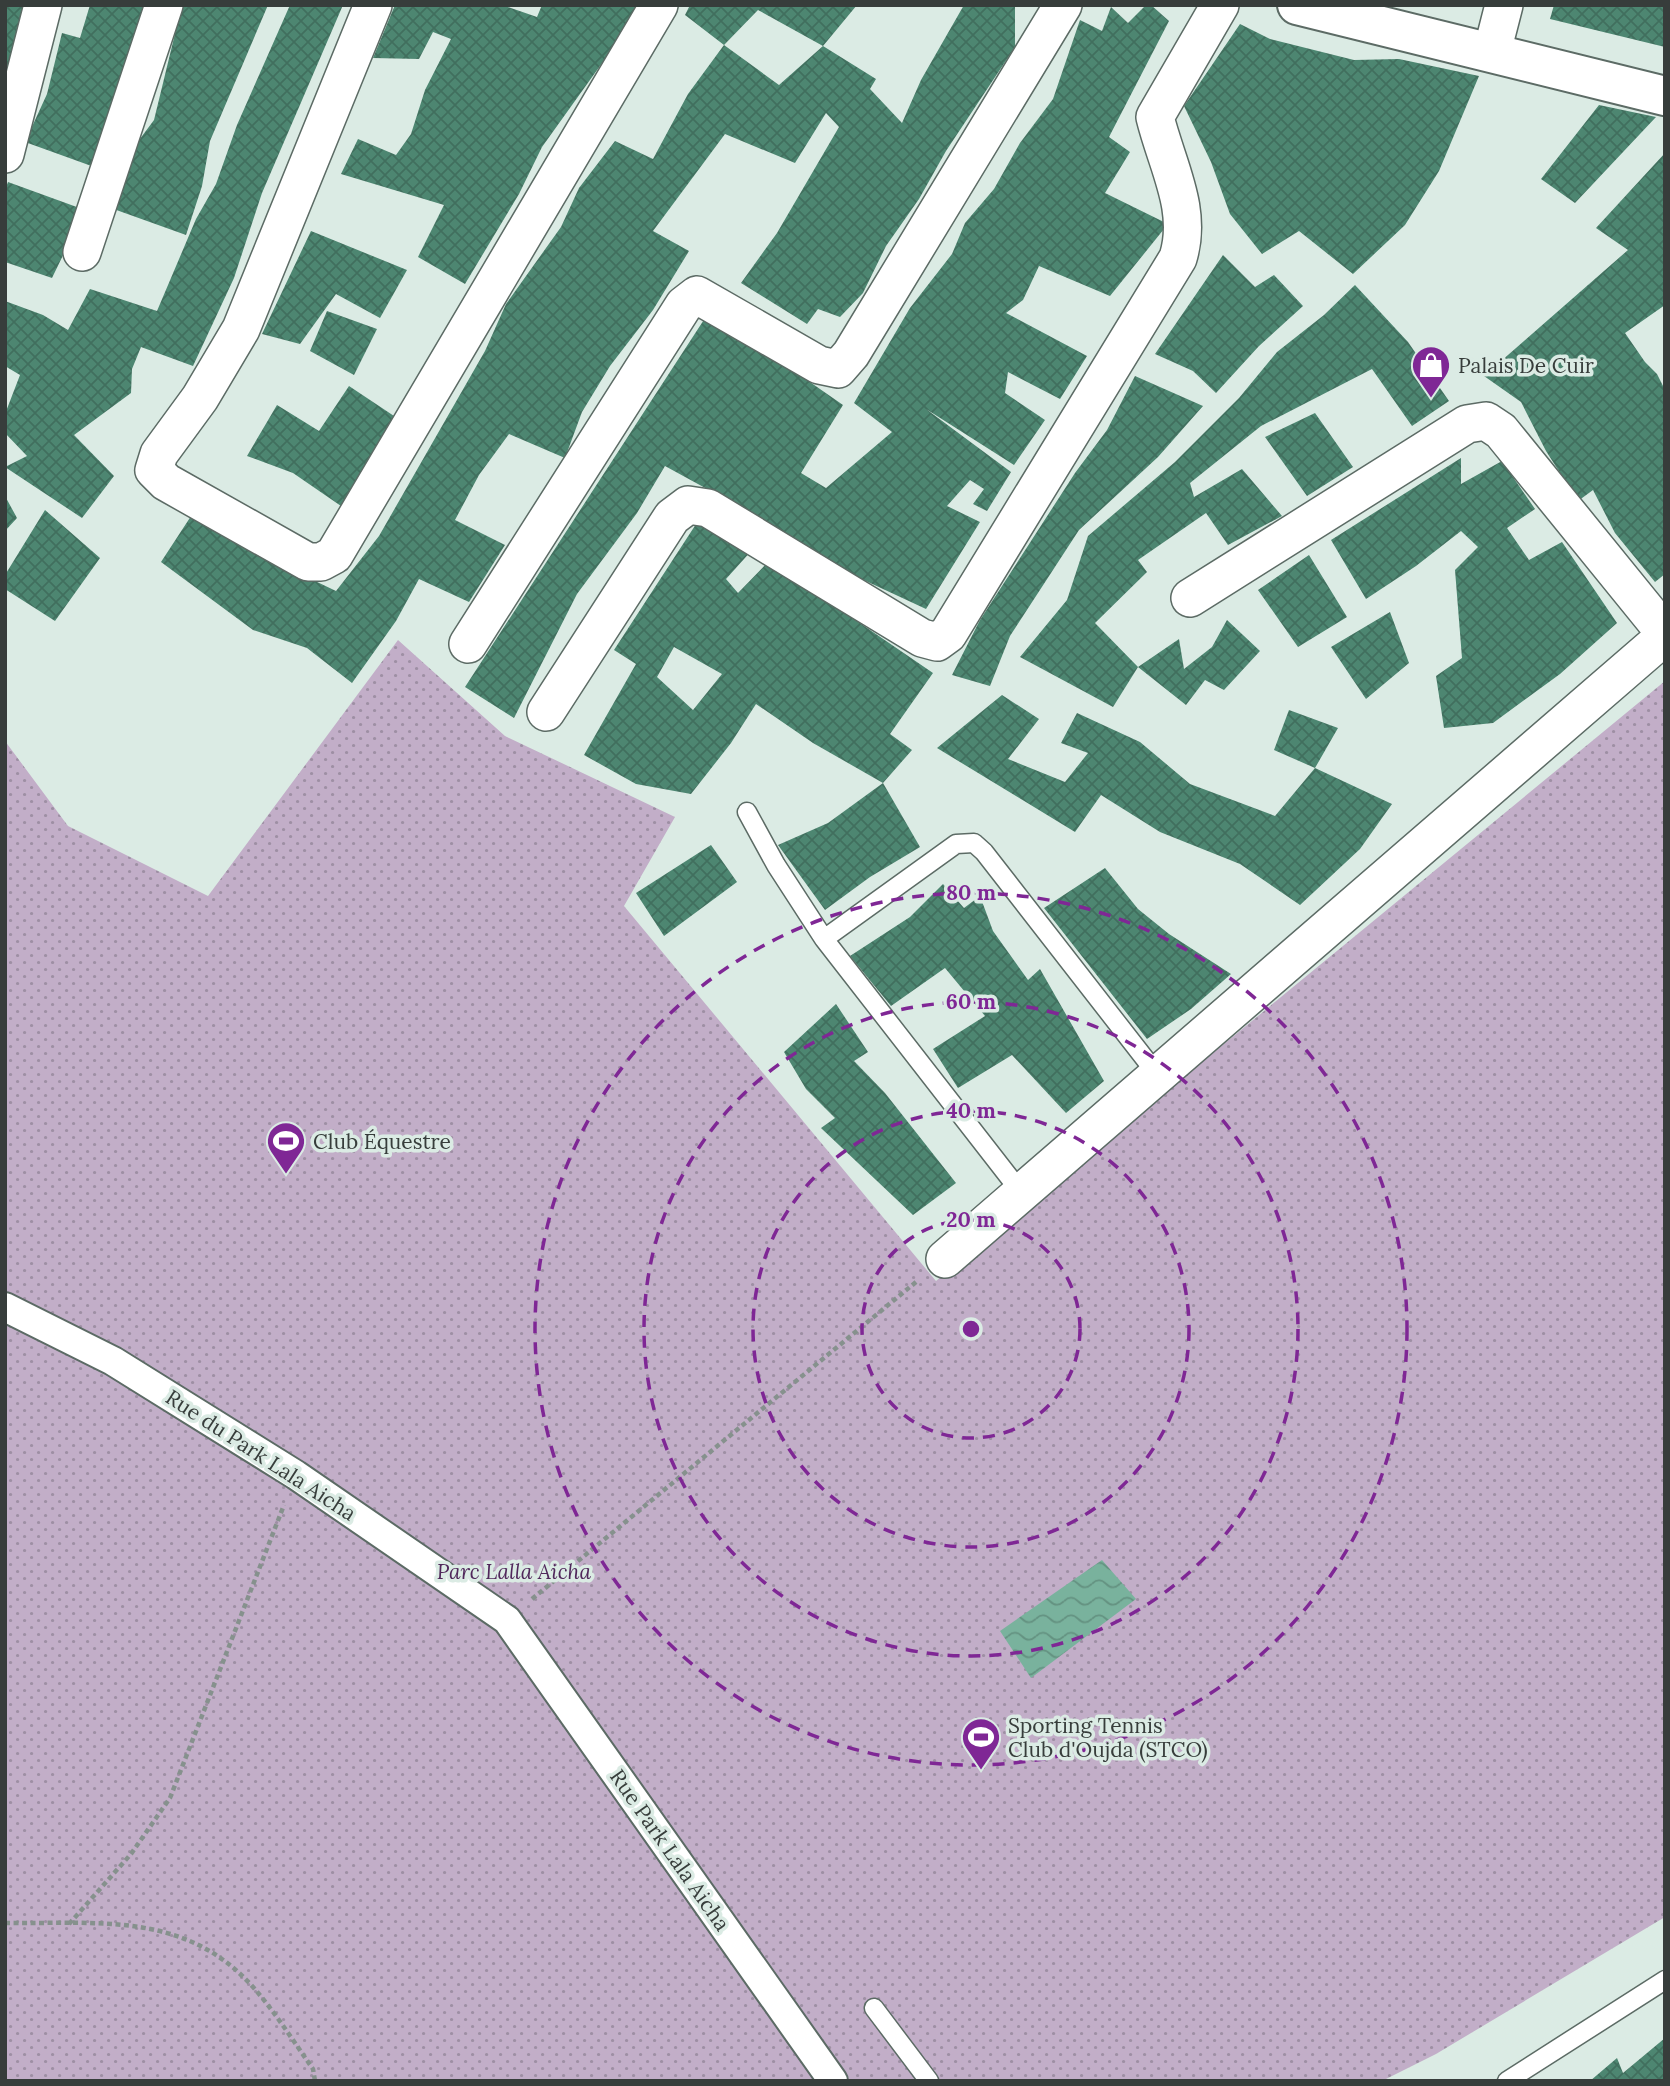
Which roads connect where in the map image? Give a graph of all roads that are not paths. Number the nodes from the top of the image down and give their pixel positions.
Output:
1 (43, 5) edge
2 (164, 5) edge
3 (373, 5) edge
4 (659, 5) edge
5 (1063, 5) edge
6 (1220, 5) edge
7 (1504, 5) edge
8 (1320, 8) edge
9 (1492, 51) junction
10 (1665, 96) edge
11 (5, 154) edge
12 (82, 252) dead end
13 (1190, 598) dead end
14 (1665, 634) edge
15 (468, 644) dead end
16 (546, 712) dead end
17 (747, 812) dead end
18 (824, 939) junction
19 (1156, 1073) junction
20 (1020, 1191) junction
21 (944, 1259) road end
22 (5, 1307) edge
23 (507, 1620) joint
24 (1665, 1980) edge
25 (874, 2008) dead end
26 (833, 2081) edge
27 (929, 2081) edge
28 (1507, 2081) edge

1 - 11 street
2 - 12 street
3 - 4 street
5 - 15 street
6 - 16 street
7 - 9 street
8 - 9 street
9 - 10 street
13 - 14 street
14 - 19 street
17 - 18 lane
18 - 19 lane
18 - 20 lane
19 - 20 street
20 - 21 street
22 - 23 street, Rue du Park Lala Aicha
23 - 26 street, Rue Park Lala Aicha
24 - 28 lane
25 - 27 lane

